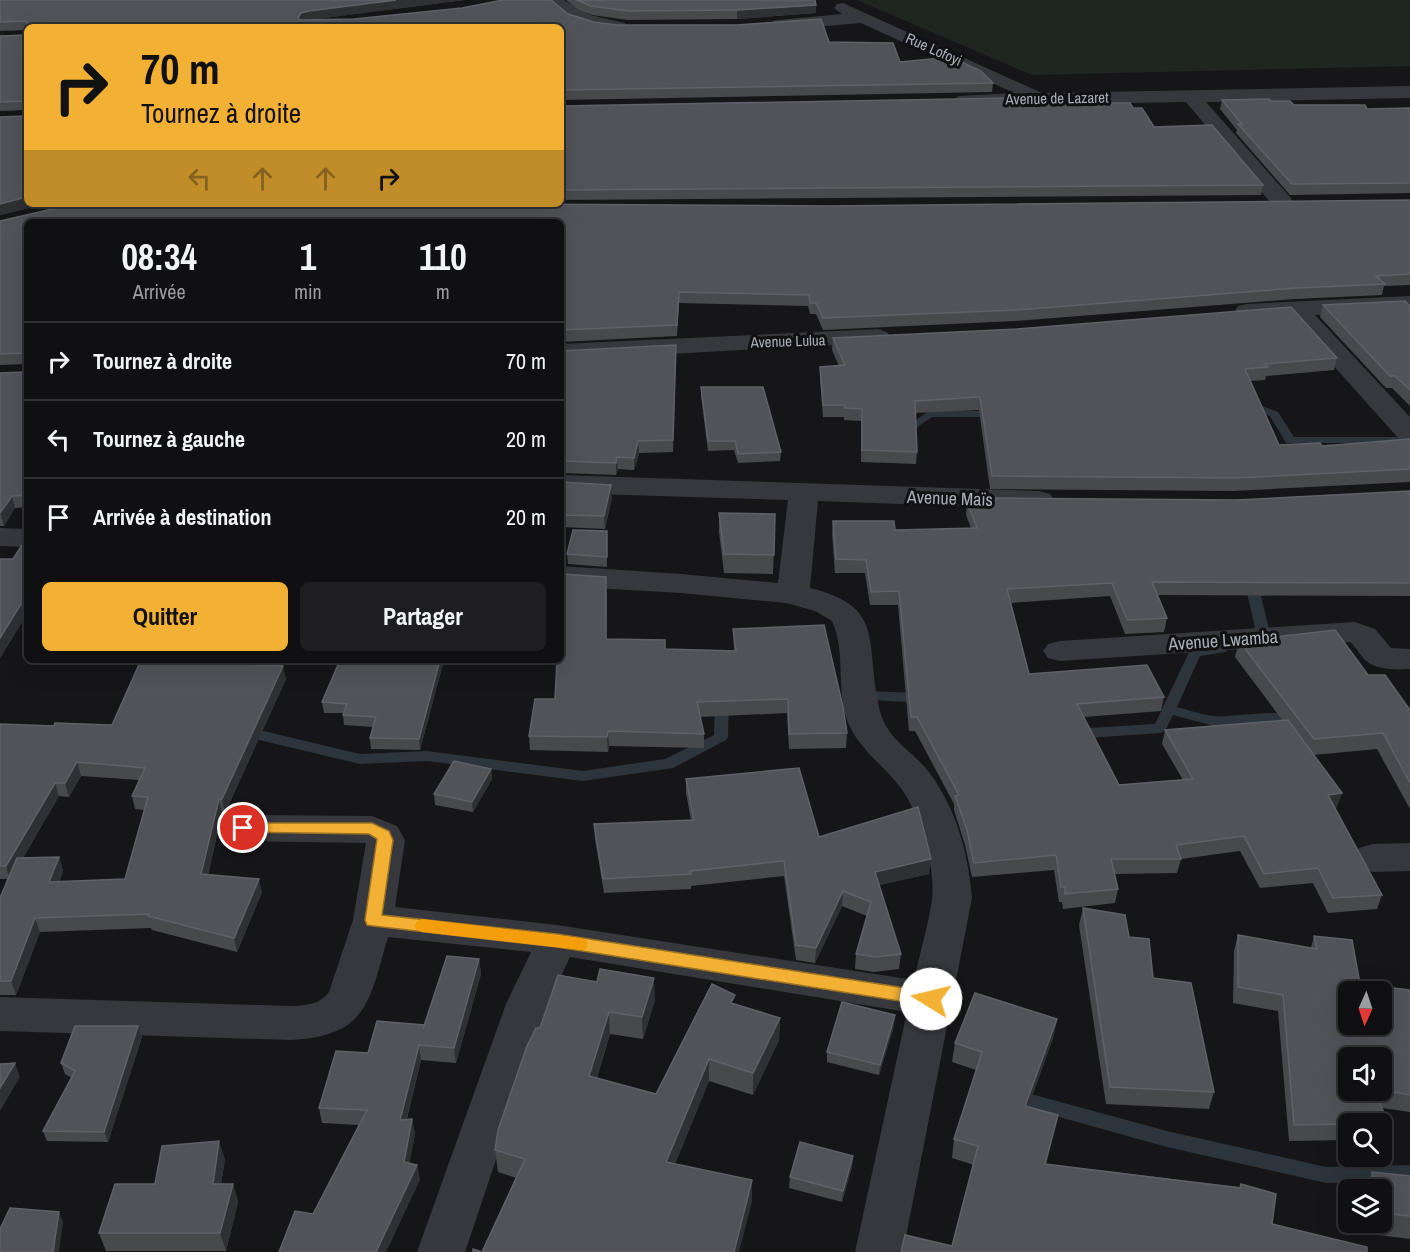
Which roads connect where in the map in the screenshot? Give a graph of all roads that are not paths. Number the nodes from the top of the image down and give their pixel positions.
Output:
1 (553, 0) edge
2 (825, 0) edge
3 (864, 17) junction
4 (765, 26) edge
5 (636, 28) edge
6 (1410, 92) edge
7 (1191, 96) junction
8 (1042, 98) junction
9 (949, 100) edge
10 (1282, 202) junction
11 (1305, 202) edge
12 (1258, 203) edge
13 (1410, 303) edge
14 (1295, 308) junction
15 (1225, 313) edge
16 (904, 336) edge
17 (564, 352) edge
18 (1410, 434) edge
19 (564, 484) edge
20 (804, 493) junction
21 (1067, 501) edge
22 (0, 537) edge
23 (24, 538) edge
24 (564, 576) edge
25 (793, 595) junction
26 (1060, 651) dead end
27 (1410, 658) edge
28 (243, 828) dead end
29 (373, 920) junction
30 (557, 940) junction
31 (931, 999) junction
32 (0, 1014) edge
33 (441, 1252) edge
34 (879, 1252) edge

1 - 5 street
2 - 3 street, Rue Lofoyi
3 - 4 street
3 - 8 street, Rue Lofoyi
6 - 7 street, Avenue de Lazaret
7 - 8 street, Avenue de Lazaret
7 - 10 street
8 - 9 street, Avenue de Lazaret
10 - 11 street
10 - 12 street
13 - 14 street
14 - 15 street
14 - 18 street
16 - 17 street, Avenue Lulua
19 - 20 street, Avenue Maïs
20 - 21 street, Avenue Maïs
20 - 25 street
22 - 23 street
24 - 25 street
25 - 31 street
26 - 27 street, Avenue Lwamba
28 - 29 street
29 - 30 street
29 - 32 street
30 - 31 street
30 - 33 street
31 - 34 street

